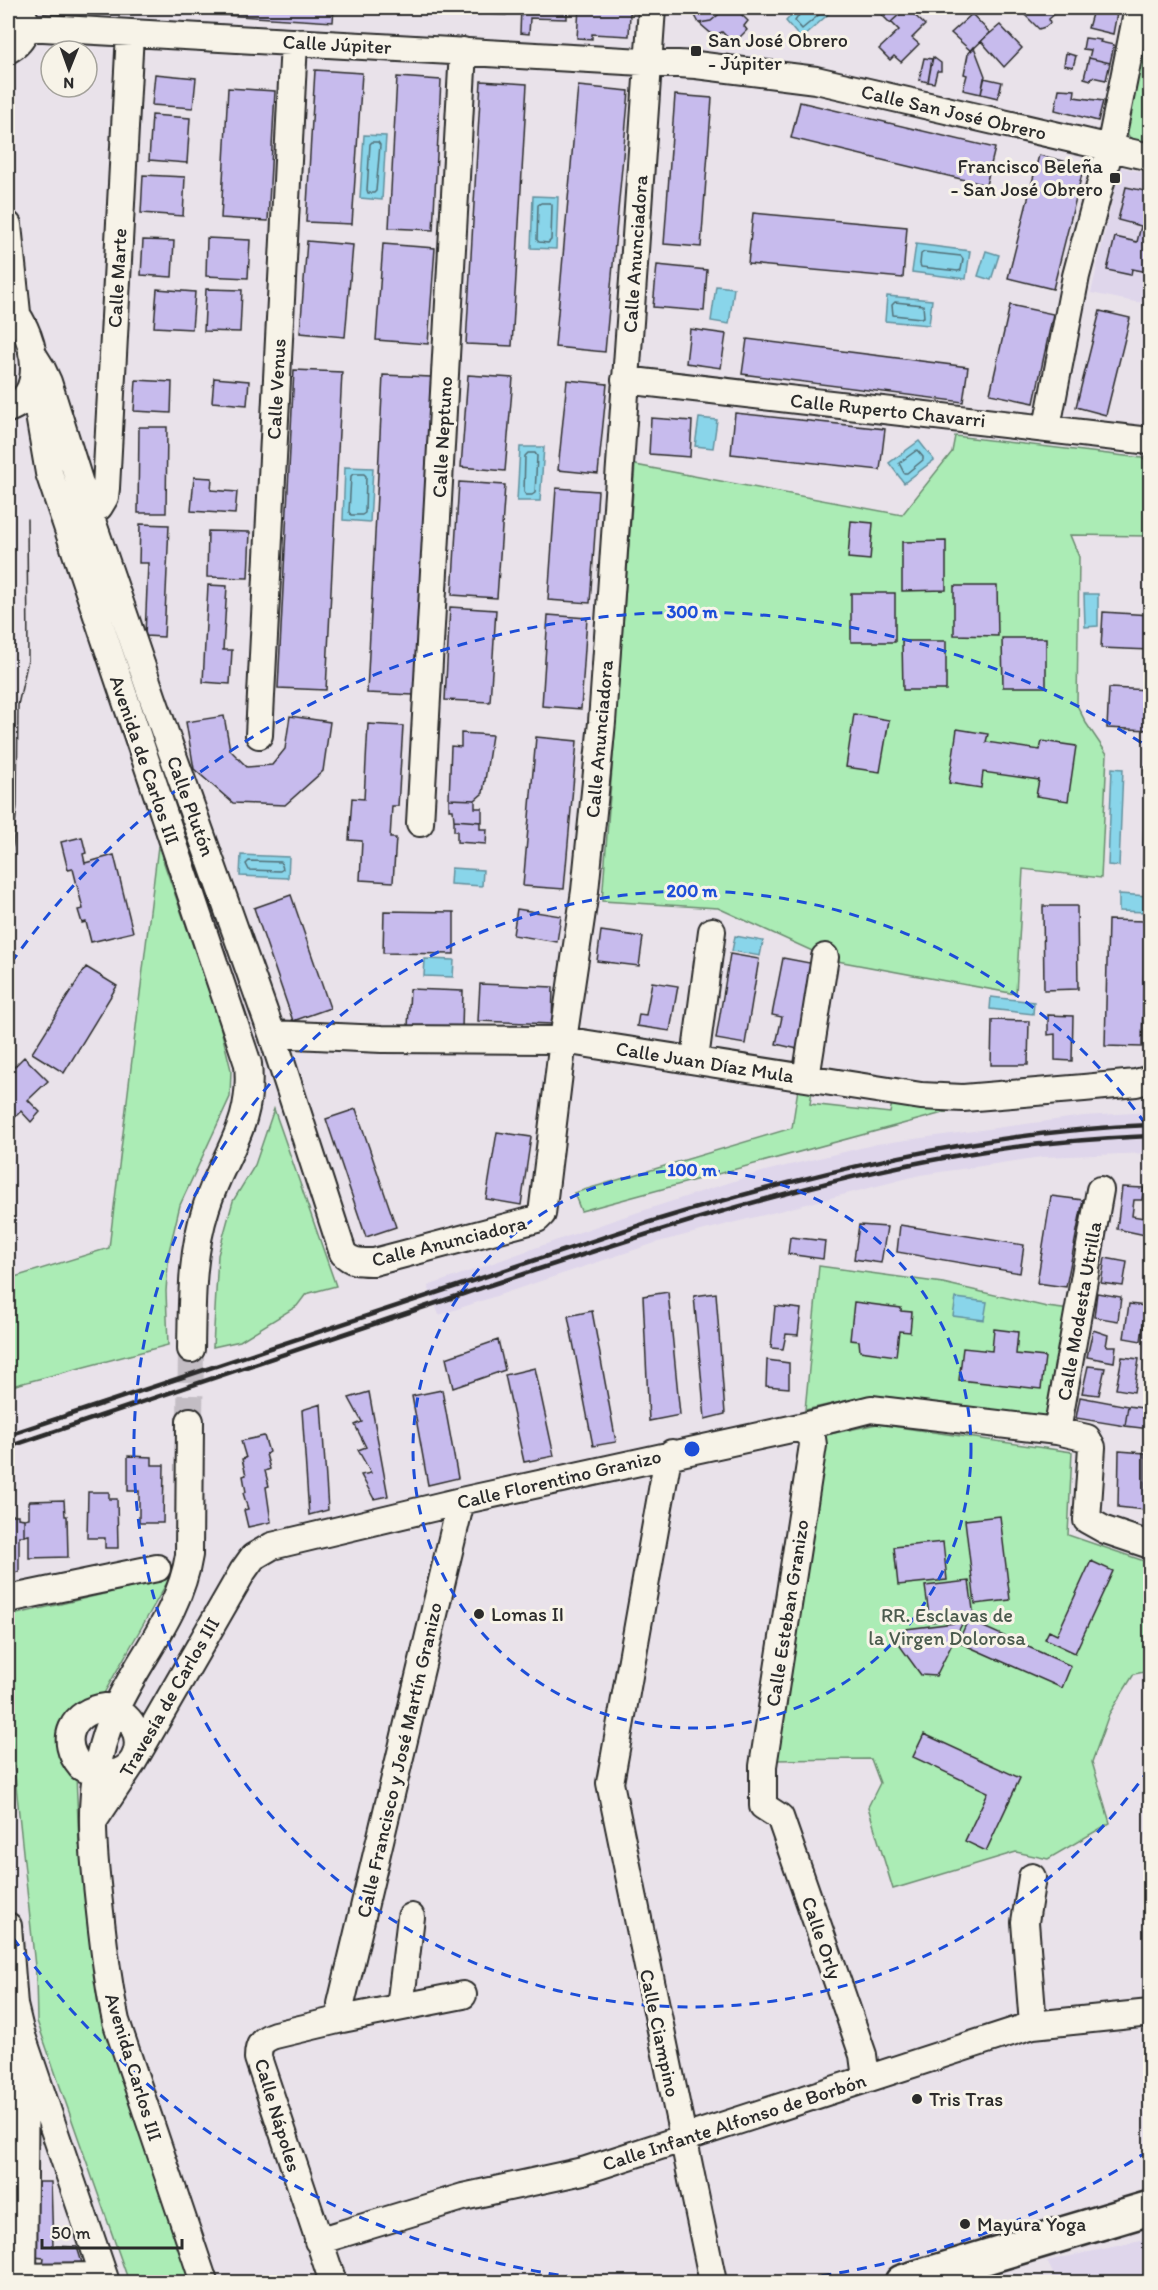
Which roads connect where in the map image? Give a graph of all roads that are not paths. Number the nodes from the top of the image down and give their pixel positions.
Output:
1 (652, 8) edge
2 (1138, 8) edge
3 (130, 33) junction
4 (15, 38) edge
5 (294, 42) junction
6 (463, 51) junction
7 (648, 62) junction
8 (1110, 148) junction
9 (1150, 157) edge
10 (8, 225) edge
11 (12, 308) edge
12 (32, 353) junction
13 (33, 380) junction
14 (625, 380) junction
15 (8, 409) edge
16 (8, 415) edge
17 (1047, 428) junction
18 (1150, 441) edge
19 (49, 473) junction
20 (87, 506) junction
21 (259, 735) dead end
22 (420, 823) dead end
23 (712, 931) dead end
24 (825, 957) dead end
25 (272, 1034) junction
26 (563, 1040) junction
27 (695, 1059) junction
28 (806, 1078) junction
29 (1146, 1082) edge
30 (1100, 1190) dead end
31 (349, 1260) joint
32 (191, 1349) tunnel mouth
33 (190, 1421) tunnel mouth
34 (800, 1427) junction
35 (1057, 1431) junction
36 (672, 1453) junction
37 (461, 1501) junction
38 (1150, 1545) edge
39 (157, 1568) dead end
40 (243, 1571) joint
41 (8, 1599) edge
42 (116, 1709) junction
43 (133, 1762) junction
44 (95, 1773) junction
45 (763, 1806) joint
46 (93, 1822) junction
47 (1032, 1877) dead end
48 (411, 1917) dead end
49 (8, 1926) edge
50 (463, 1995) dead end
51 (400, 2007) junction
52 (1150, 2013) edge
53 (342, 2019) junction
54 (1033, 2025) junction
55 (16, 2048) edge
56 (866, 2078) junction
57 (682, 2138) junction
58 (1150, 2208) edge
59 (318, 2241) junction
60 (18, 2279) edge
61 (105, 2279) edge
62 (204, 2283) edge
63 (333, 2283) edge
64 (713, 2283) edge
65 (902, 2283) edge

1 - 7 street, Calle Anunciadora
2 - 8 street
3 - 4 street, Calle Júpiter
3 - 5 street, Calle Júpiter
3 - 20 street, Calle Marte
5 - 6 street, Calle Júpiter
5 - 21 street, Calle Venus
6 - 7 street, Calle Júpiter
6 - 22 street, Calle Neptuno
7 - 8 street, Calle San José Obrero
7 - 14 street, Calle Anunciadora
8 - 9 street, Calle San José Obrero
8 - 17 street
10 - 11 street
11 - 12 street
12 - 13 street, Avenida de Carlos III
12 - 20 street, Calle Plutón
13 - 15 street
13 - 19 street, Avenida de Carlos III
14 - 17 street, Calle Ruperto Chavarri
14 - 26 street, Calle Anunciadora
16 - 19 street, Avenida de Carlos III
17 - 18 street, Calle Ruperto Chavarri
19 - 32 street, Avenida de Carlos III
20 - 25 street, Calle Plutón
23 - 27 street
24 - 28 street
25 - 26 street, Calle Juan Díaz Mula
25 - 31 street, Calle Plutón
26 - 27 street, Calle Juan Díaz Mula
26 - 31 street, Calle Anunciadora
27 - 28 street, Calle Juan Díaz Mula
28 - 29 street, Calle Juan Díaz Mula
30 - 35 street, Calle Modesta Utrilla
33 - 42 street, Avenida Carlos III
34 - 35 street, Calle Florentino Granizo
34 - 36 street, Calle Florentino Granizo
34 - 45 street, Calle Esteban Granizo
35 - 38 street, Calle Florentino Granizo
36 - 37 street, Calle Florentino Granizo
36 - 57 street, Calle Ciampino
37 - 40 street, Calle Florentino Granizo
37 - 53 street, Calle Francisco y José Martín Granizo
39 - 41 street
40 - 43 street, Travesía de Carlos III
42 - 43 street
42 - 44 street, Avenida Carlos III
42 - 44 street
43 - 44 street
43 - 46 street, Travesía de Carlos III
44 - 46 street, Avenida Carlos III
45 - 56 street, Calle Orly
46 - 62 street, Avenida Carlos III
47 - 54 street
48 - 51 street
49 - 55 street
50 - 51 street, Calle Nápoles
51 - 53 street, Calle Nápoles
52 - 54 street, Calle Infante Alfonso de Borbón
53 - 59 street, Calle Nápoles
54 - 56 street, Calle Infante Alfonso de Borbón
55 - 60 street
55 - 61 street
56 - 57 street, Calle Infante Alfonso de Borbón
57 - 59 street, Calle Infante Alfonso de Borbón
57 - 64 street, Calle Ciampino
58 - 65 main road
59 - 63 street, Calle Nápoles
60 - 61 street

